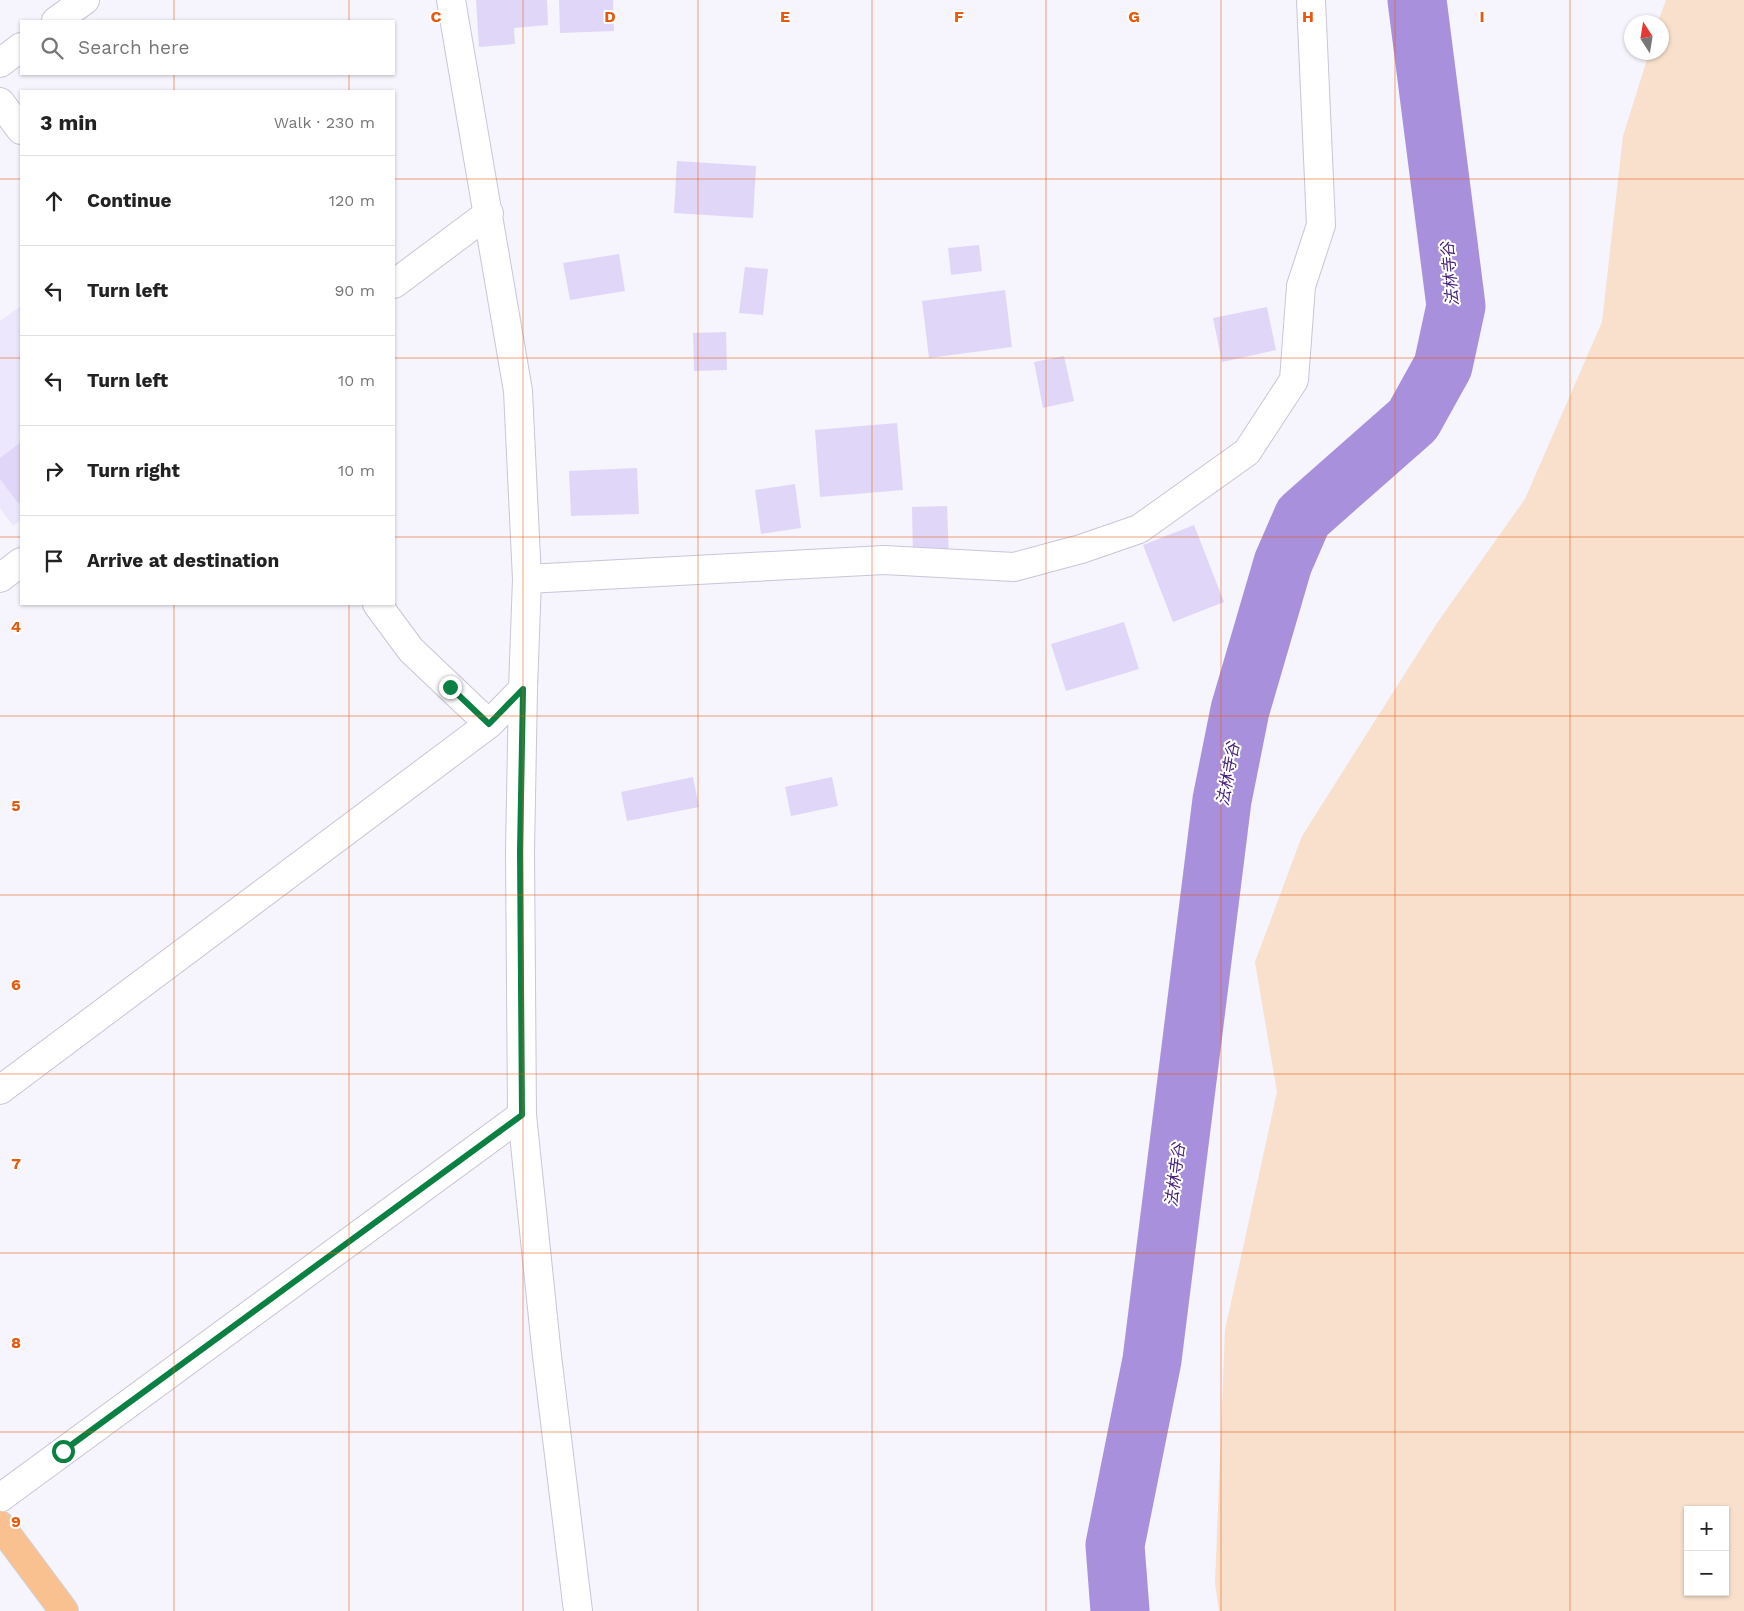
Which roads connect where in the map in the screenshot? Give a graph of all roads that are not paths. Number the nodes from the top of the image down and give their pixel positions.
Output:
1 (85, 0) edge
2 (447, 0) edge
3 (1311, 0) edge
4 (57, 20) edge
5 (20, 48) edge
6 (0, 63) edge
7 (0, 102) edge
8 (20, 129) edge
9 (488, 213) junction
10 (395, 283) edge
11 (20, 563) edge
12 (0, 578) edge
13 (527, 579) junction
14 (378, 605) edge
15 (523, 689) junction
16 (489, 724) junction
17 (0, 1090) edge
18 (522, 1115) junction
19 (0, 1498) edge
20 (0, 1525) edge
21 (64, 1611) edge
22 (578, 1611) edge

1 - 4 street
2 - 9 street
3 - 13 street
5 - 6 street
7 - 8 street
9 - 10 street
9 - 13 street
11 - 12 street
13 - 15 street
14 - 16 street
15 - 16 street
15 - 18 street
16 - 17 street
18 - 19 street
18 - 22 street
20 - 21 highway

